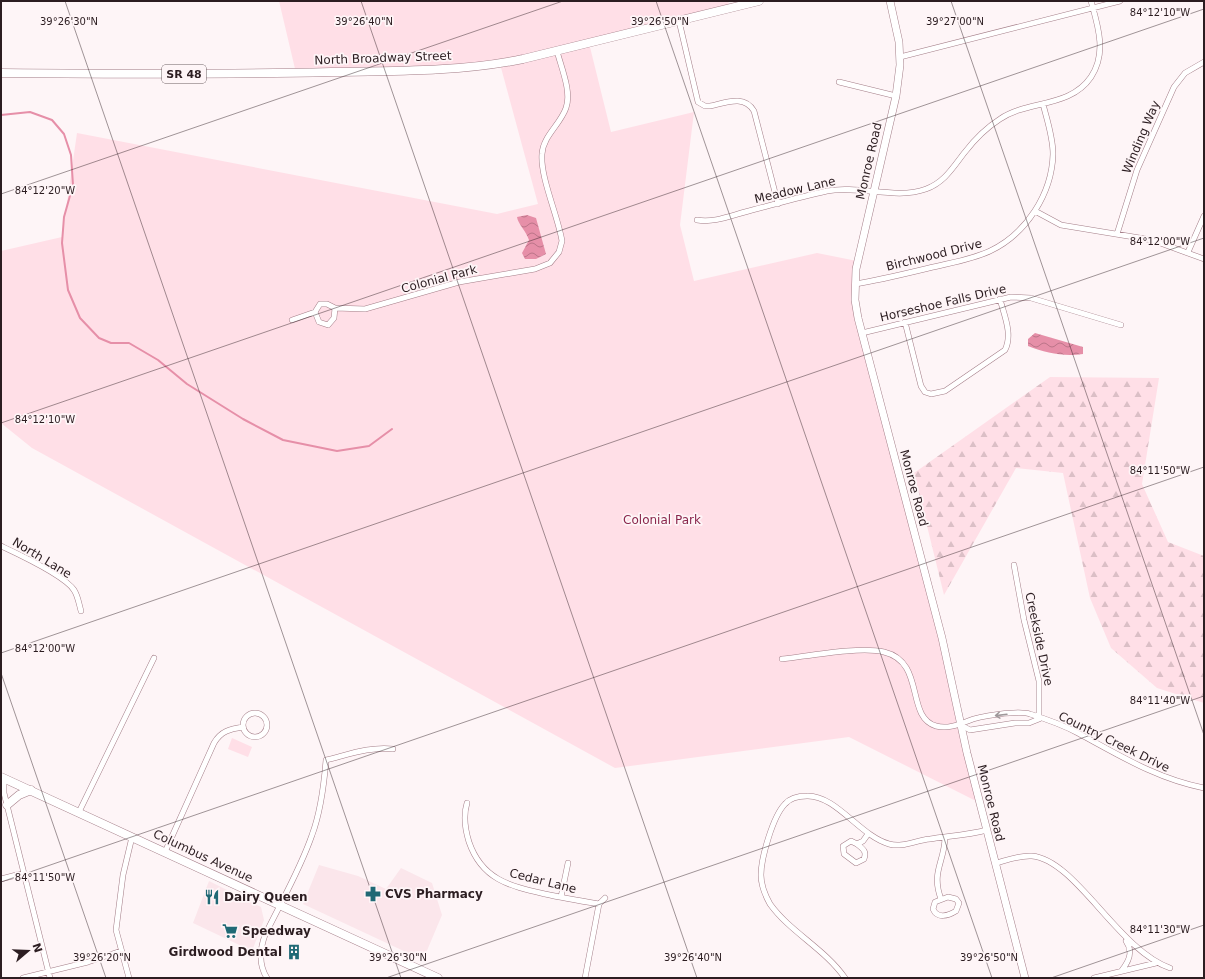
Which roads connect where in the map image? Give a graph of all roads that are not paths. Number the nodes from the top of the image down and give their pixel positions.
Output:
1 (759, 1) edge
2 (890, 1) edge
3 (1091, 1) edge
4 (1120, 1) edge
5 (1093, 8) junction
6 (679, 21) junction
7 (557, 51) junction
8 (900, 57) junction
9 (1204, 62) edge
10 (1, 73) edge
11 (839, 82) dead end
12 (896, 96) junction
13 (1043, 104) junction
14 (873, 190) junction
15 (778, 204) junction
16 (1035, 211) junction
17 (1204, 216) edge
18 (697, 220) dead end
19 (1117, 234) junction
20 (1188, 252) junction
21 (1204, 258) edge
22 (855, 284) junction
23 (1000, 299) junction
24 (335, 308) junction
25 (315, 312) junction
26 (292, 320) dead end
27 (905, 322) junction
28 (1121, 325) dead end
29 (862, 333) junction
30 (1, 546) edge
31 (1014, 565) dead end
32 (81, 611) dead end
33 (154, 658) dead end
34 (782, 659) dead end
35 (1039, 718) junction
36 (961, 725) junction
37 (244, 727) junction
38 (393, 749) dead end
39 (2, 779) edge
40 (1204, 788) edge
41 (31, 790) junction
42 (467, 803) dead end
43 (7, 805) junction
44 (79, 812) junction
45 (987, 830) junction
46 (868, 834) junction
47 (132, 837) junction
48 (945, 838) junction
49 (857, 844) junction
50 (165, 852) junction
51 (568, 863) dead end
52 (996, 863) junction
53 (24, 873) junction
54 (1, 879) edge
55 (561, 897) junction
56 (605, 898) dead end
57 (941, 899) junction
58 (279, 904) junction
59 (599, 904) junction
60 (1122, 935) junction
61 (121, 951) junction
62 (1156, 962) junction
63 (1170, 968) dead end
64 (1122, 970) junction
65 (48, 972) junction
66 (23, 978) edge
67 (50, 978) edge
68 (129, 978) edge
69 (267, 978) edge
70 (438, 978) edge
71 (585, 978) edge
72 (845, 978) edge
73 (1026, 978) edge
74 (1094, 978) edge

1 - 6 main road, North Broadway Street / SR 48
2 - 8 street, Monroe Road
3 - 5 street, Meadow Lane
4 - 5 street
5 - 8 street
5 - 13 street, Meadow Lane
6 - 7 main road, North Broadway Street / SR 48
6 - 15 street
7 - 10 main road, North Broadway Street / SR 48
7 - 24 street, Colonial Park
8 - 12 street, Monroe Road
9 - 19 street, Winding Way
11 - 12 street
12 - 14 street, Monroe Road
13 - 14 street, Meadow Lane
13 - 16 street, Birchwood Drive
14 - 15 street, Meadow Lane
14 - 22 street, Monroe Road
15 - 18 street, Meadow Lane
16 - 19 street
16 - 22 street, Birchwood Drive
17 - 20 street
19 - 20 street
20 - 21 street
22 - 29 street, Monroe Road
23 - 27 street, Horseshoe Falls Drive
23 - 27 street
23 - 28 street, Horseshoe Falls Drive
24 - 25 street, Colonial Park
24 - 25 street
25 - 26 street, Colonial Park
27 - 29 street, Horseshoe Falls Drive
29 - 36 street, Monroe Road
30 - 32 street, North Lane
31 - 35 street, Creekside Drive
33 - 44 street
34 - 36 street
35 -> 36 street, Country Creek Drive
35 - 36 street, Country Creek Drive
35 - 40 street, Country Creek Drive
36 - 45 street, Monroe Road
37 - 37 street
37 - 50 street
38 - 58 street
39 - 41 main road, Columbus Avenue
39 - 43 street
41 - 43 main road
41 - 44 main road, Columbus Avenue
42 - 55 street, Cedar Lane
43 - 53 street
44 - 47 main road, Columbus Avenue
45 - 48 street
45 - 52 street, Monroe Road
46 - 48 street
46 - 49 street
46 - 72 street
47 - 50 main road, Columbus Avenue
47 - 61 street
48 - 57 street
49 - 49 street
50 - 58 main road, Columbus Avenue
51 - 55 street
52 - 60 street
52 - 73 street, Monroe Road
53 - 54 street
53 - 65 street
55 - 59 street, Cedar Lane
56 - 59 street
57 - 57 street
58 - 69 street
58 - 70 main road, Columbus Avenue
59 - 71 street
60 - 62 street
60 - 64 street
61 - 65 street
61 - 68 street
62 - 63 street
62 - 64 street
64 - 74 street
65 - 66 street
65 - 67 street

